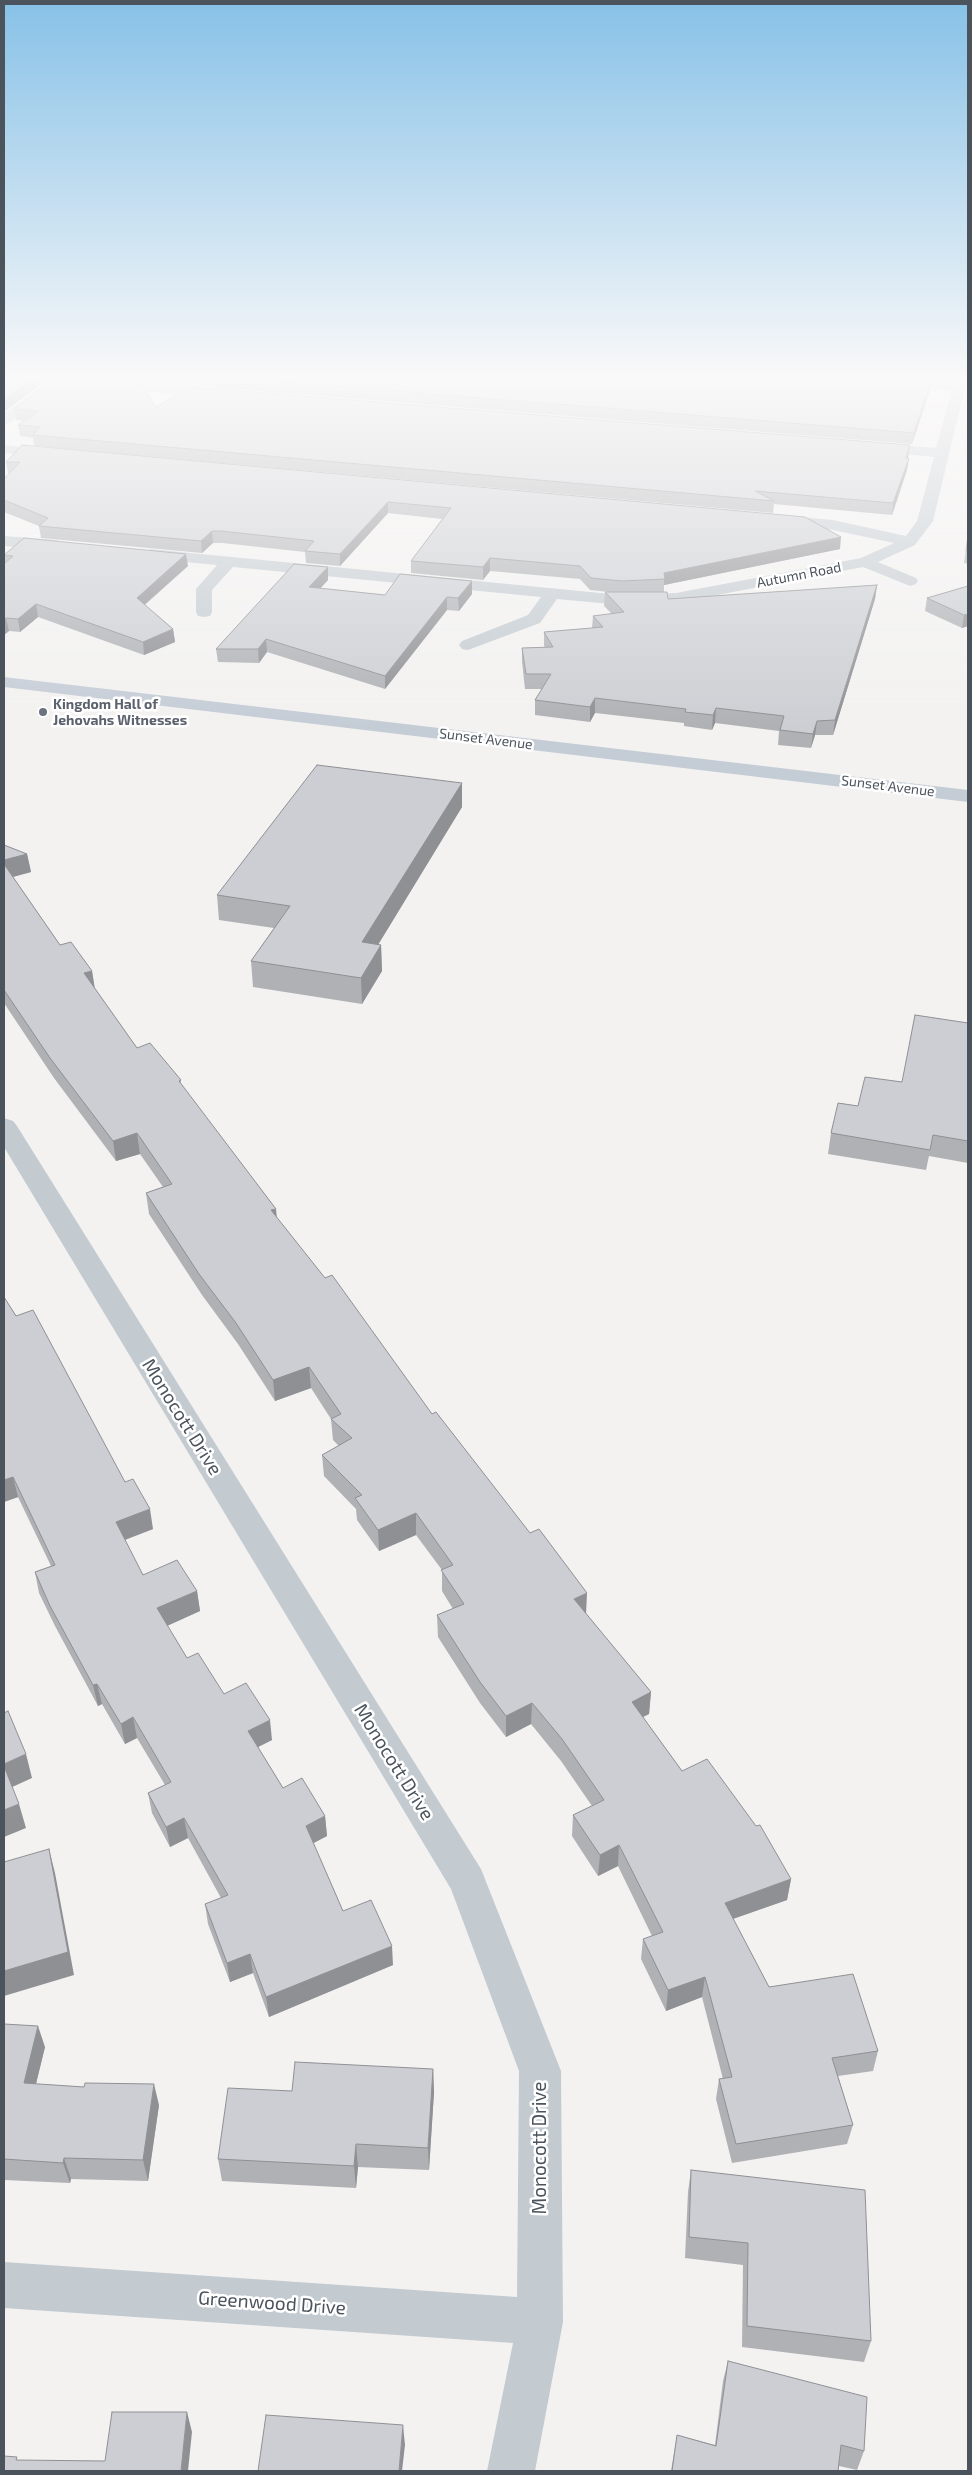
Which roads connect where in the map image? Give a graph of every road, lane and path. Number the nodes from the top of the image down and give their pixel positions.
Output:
1 (931, 496) edge
2 (764, 519) edge
3 (4, 541) edge
4 (910, 542) junction
5 (72, 547) edge
6 (131, 552) edge
7 (229, 562) junction
8 (865, 562) junction
9 (910, 581) dead end
10 (551, 595) junction
11 (204, 612) dead end
12 (468, 645) dead end
13 (4, 682) edge
14 (968, 796) edge
15 (4, 1126) edge
16 (4, 2285) edge
17 (540, 2322) junction
18 (511, 2471) edge

1 - 4 street
2 - 4 street
3 - 5 street
4 - 8 street, Autumn Road
6 - 7 street, Autumn Road
7 - 10 street, Autumn Road
7 - 11 street
8 - 9 street
8 - 10 street, Autumn Road
10 - 12 street
13 - 14 main road, Sunset Avenue
15 - 17 street, Monocott Drive
16 - 17 street, Greenwood Drive
17 - 18 street, Monocott Drive

